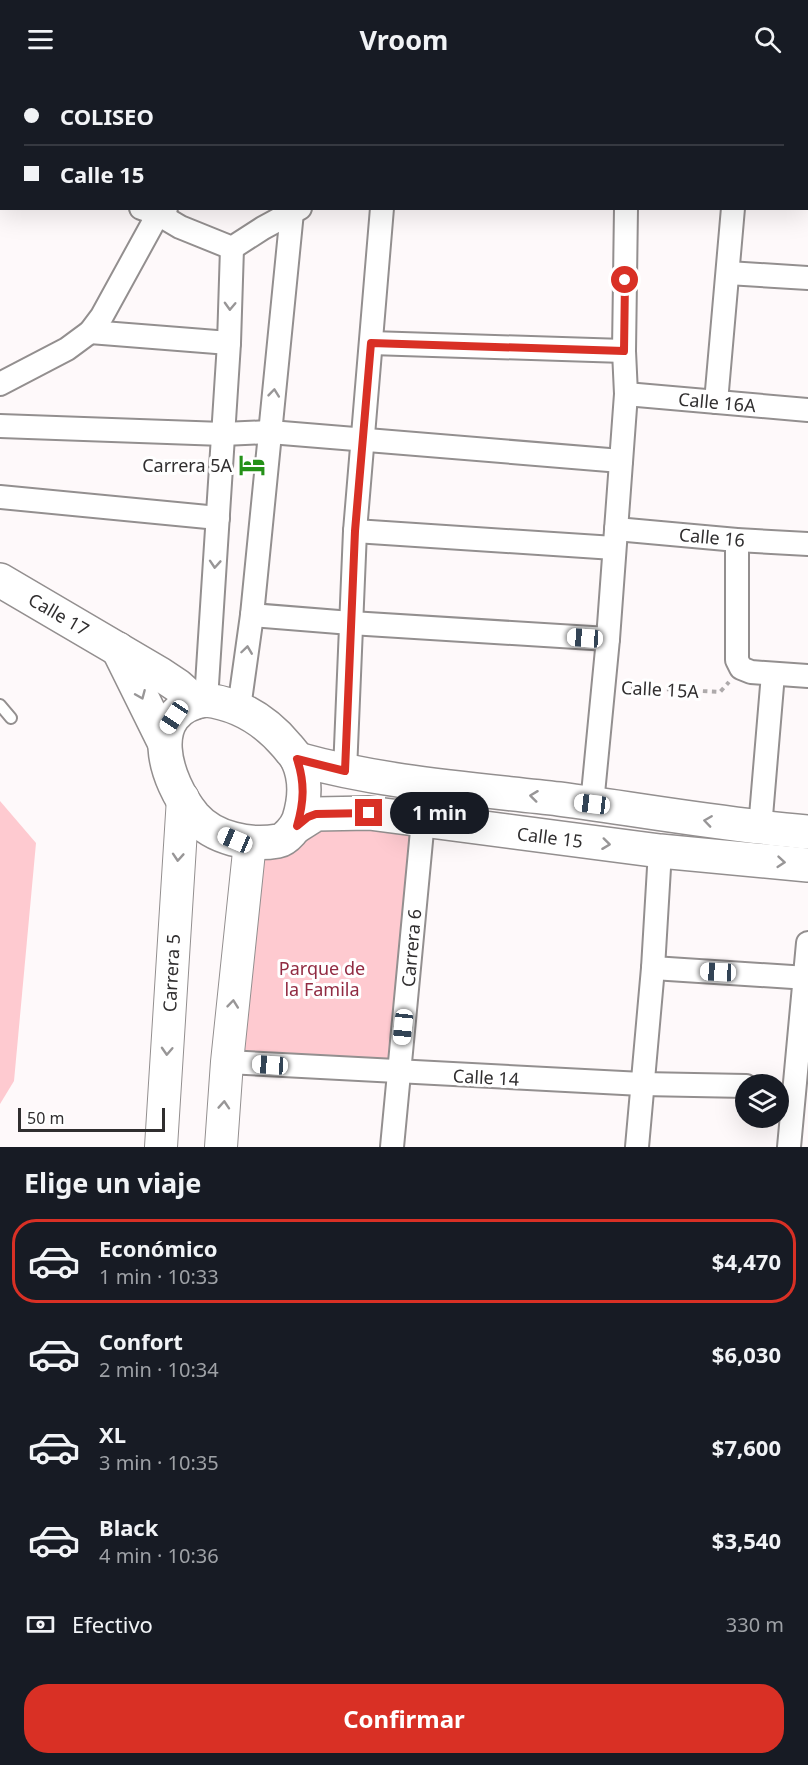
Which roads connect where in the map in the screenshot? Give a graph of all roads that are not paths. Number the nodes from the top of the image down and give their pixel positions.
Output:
1 (155, 210) edge
2 (296, 210) edge
3 (382, 210) edge
4 (626, 210) edge
5 (733, 210) edge
6 (232, 248) junction
7 (728, 273) junction
8 (808, 278) edge
9 (90, 332) junction
10 (229, 343) junction
11 (371, 343) junction
12 (624, 351) junction
13 (0, 384) edge
14 (626, 394) junction
15 (716, 402) junction
16 (808, 410) edge
17 (0, 426) edge
18 (270, 432) junction
19 (223, 434) junction
20 (363, 439) junction
21 (621, 461) junction
22 (0, 497) edge
23 (218, 518) junction
24 (355, 531) junction
25 (615, 538) junction
26 (737, 540) junction
27 (808, 544) edge
28 (0, 580) edge
29 (252, 615) junction
30 (351, 623) junction
31 (608, 639) junction
32 (118, 649) junction
33 (773, 674) junction
34 (808, 676) edge
35 (201, 701) junction
36 (0, 705) edge
37 (239, 708) junction
38 (11, 718) dead end
39 (164, 742) junction
40 (297, 759) junction
41 (345, 771) junction
42 (183, 798) junction
43 (592, 804) junction
44 (423, 820) junction
45 (297, 826) junction
46 (760, 828) junction
47 (808, 832) edge
48 (250, 842) junction
49 (660, 852) junction
50 (808, 865) edge
51 (808, 943) edge
52 (653, 968) junction
53 (806, 977) edge
54 (227, 1062) junction
55 (399, 1072) junction
56 (642, 1084) junction
57 (735, 1086) edge
58 (793, 1088) edge
59 (161, 1147) edge
60 (221, 1147) edge
61 (392, 1147) edge
62 (637, 1147) edge
63 (789, 1147) edge

1 - 6 street
1 - 9 street
2 - 6 street
18 -> 2 street
3 - 11 street
4 - 12 street
5 - 7 street
6 -> 10 street
7 - 8 street
7 - 15 street
9 - 10 street
9 - 13 street
10 - 19 street
11 - 12 street
11 - 20 street
12 - 14 street
14 - 15 street, Calle 16A
14 - 21 street
15 - 16 street, Calle 16A
17 - 19 street
18 - 19 street
18 - 20 street
18 - 29 street
19 - 23 street
20 - 21 street
20 - 24 street
21 - 25 street
22 - 23 street
23 -> 35 street
24 - 25 street, Calle 16
24 - 30 street
25 - 26 street, Calle 16
25 - 31 street
26 - 27 street, Calle 16
26 - 33 street
28 - 32 main road, Calle 17
29 - 30 street
37 -> 29 street
30 - 31 street
30 - 41 street
31 - 43 street
32 - 35 main road, Calle 17
32 -> 39 main road
33 - 34 street
33 - 46 street
35 - 37 main road
35 - 39 main road
36 - 38 lane
37 - 40 main road
39 - 42 main road
40 - 41 main road
40 - 45 main road
43 -> 41 main road
42 - 48 main road
42 -> 59 main road, Carrera 5
46 -> 43 main road
44 - 45 main road, Calle 15
44 -> 49 main road, Calle 15
44 - 55 street, Carrera 6
45 - 48 main road
46 - 47 main road
54 -> 48 main road
49 -> 50 main road, Calle 15
49 - 52 street
51 - 53 street
52 - 53 street
52 - 56 street
53 - 58 street
54 - 55 street, Calle 14
60 -> 54 main road
55 - 56 street, Calle 14
55 - 61 street, Carrera 6
56 - 57 street, Calle 14
56 - 62 street
58 - 63 street

